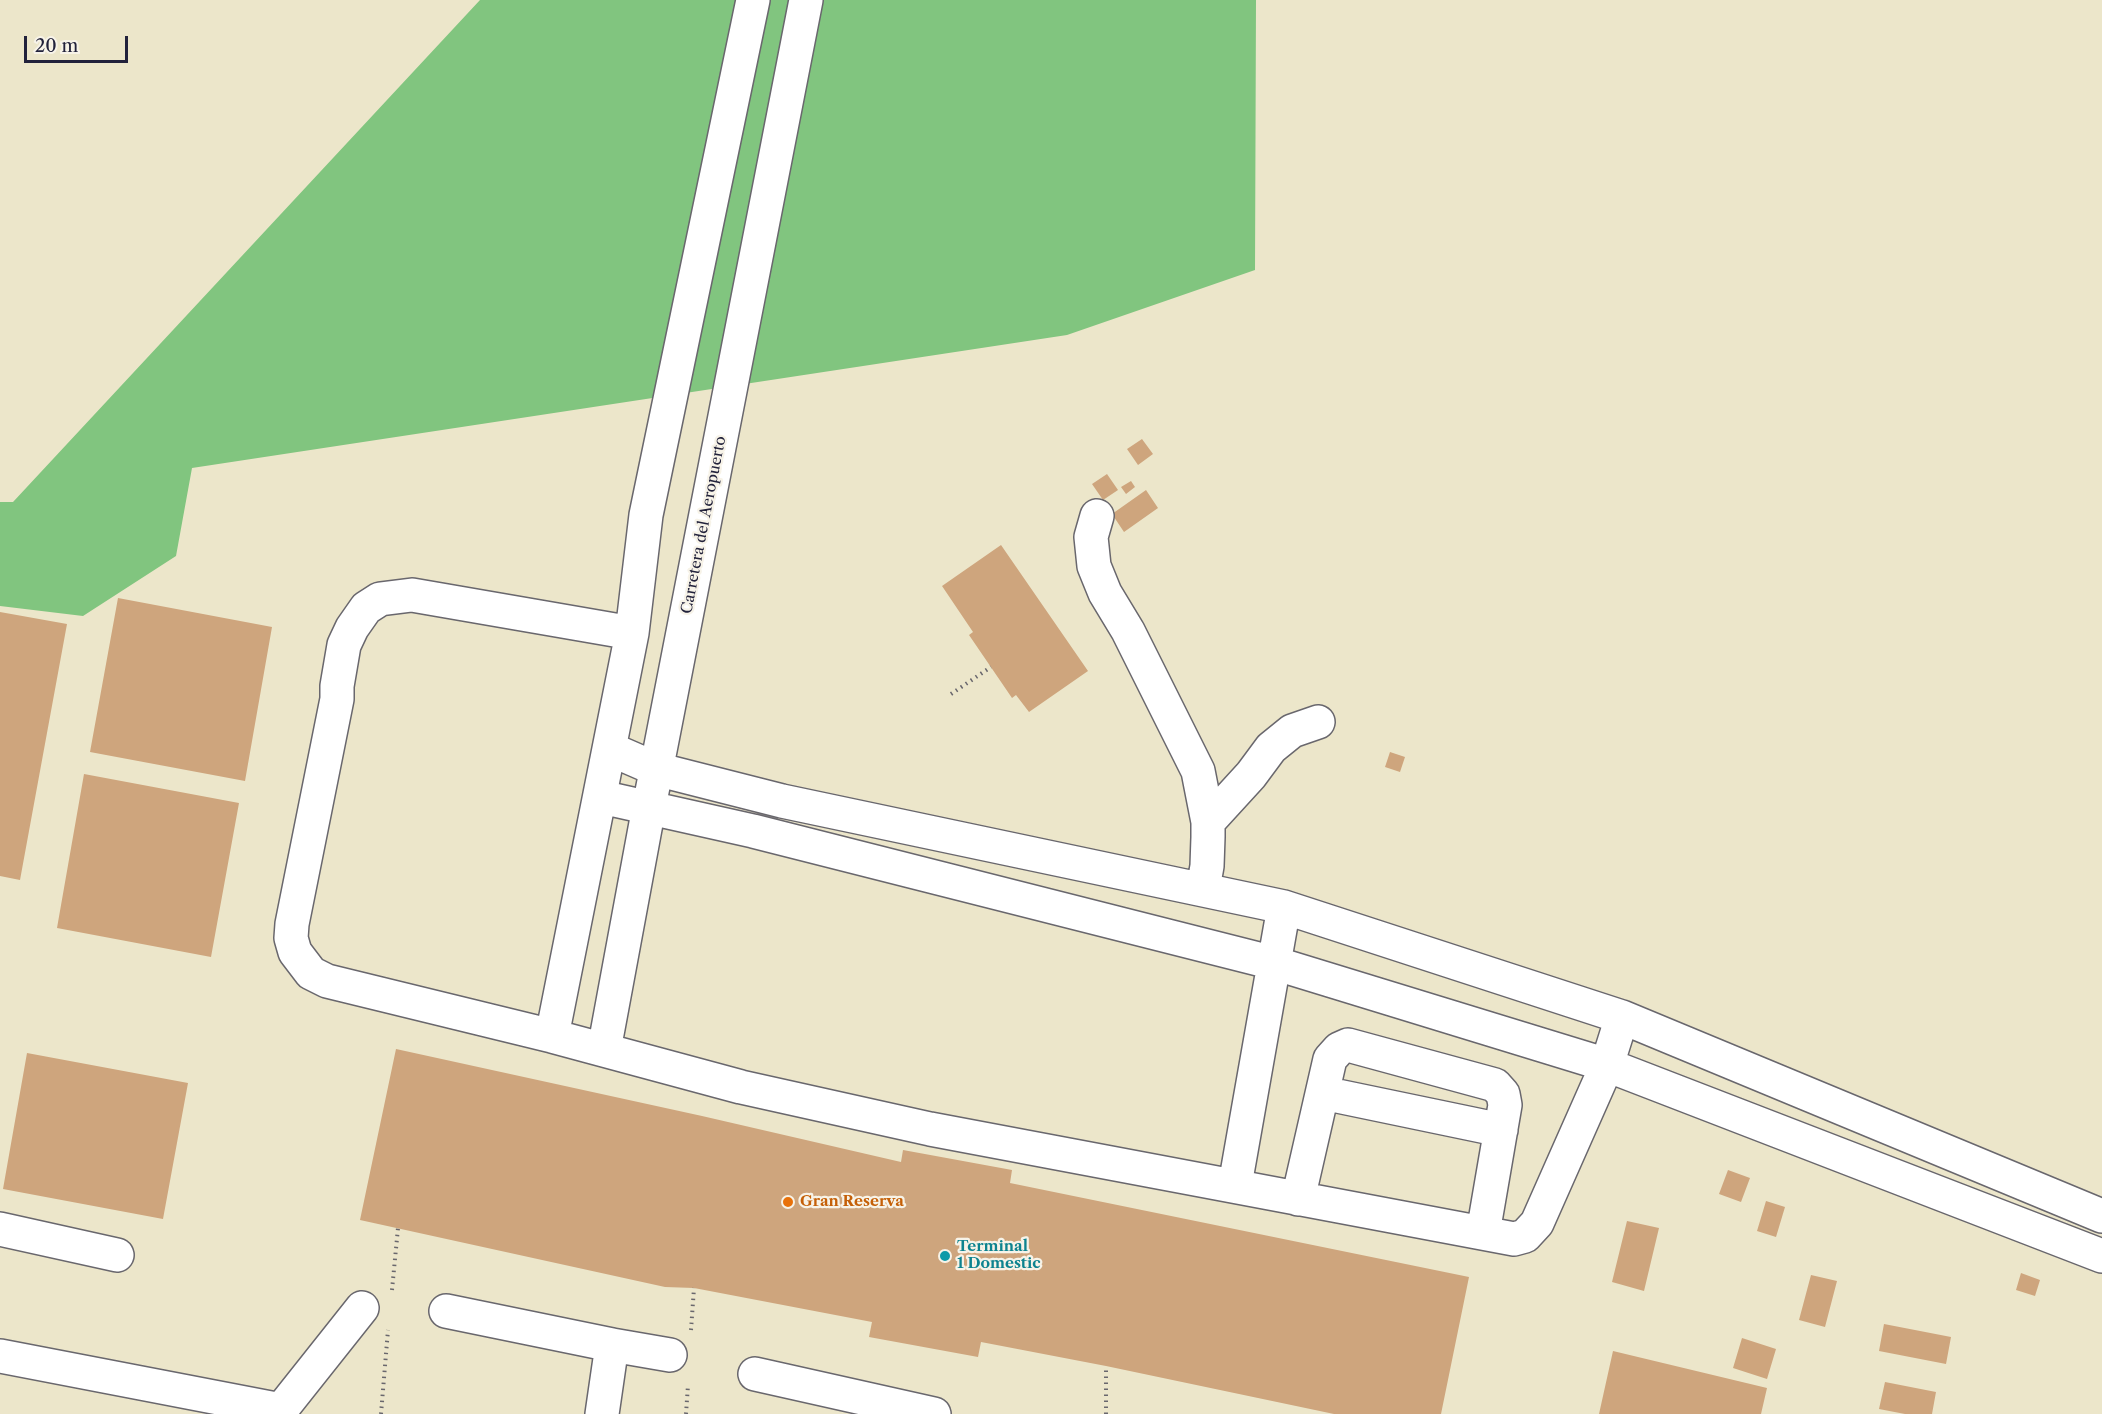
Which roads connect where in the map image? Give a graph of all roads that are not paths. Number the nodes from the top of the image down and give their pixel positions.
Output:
1 (753, 0) edge
2 (806, 0) edge
3 (1097, 516) dead end
4 (632, 633) junction
5 (1318, 722) dead end
6 (610, 749) junction
7 (656, 769) junction
8 (601, 797) junction
9 (649, 807) junction
10 (1208, 822) junction
11 (1203, 889) junction
12 (1284, 907) junction
13 (1274, 963) junction
14 (1622, 1017) junction
15 (552, 1036) junction
16 (604, 1050) junction
17 (1607, 1065) junction
18 (1323, 1093) junction
19 (1501, 1130) junction
20 (1235, 1185) junction
21 (1298, 1199) junction
22 (2102, 1216) edge
23 (0, 1229) edge
24 (1483, 1233) junction
25 (117, 1255) dead end
26 (2102, 1256) edge
27 (362, 1308) dead end
28 (446, 1311) dead end
29 (612, 1345) junction
30 (670, 1354) dead end
31 (0, 1356) edge
32 (755, 1374) dead end
33 (280, 1412) edge
34 (602, 1414) edge
35 (934, 1414) edge

1 - 4 street
2 - 7 street, Carretera del Aeropuerto
3 - 10 street
4 - 6 street
4 - 15 street
5 - 10 street
6 - 7 street
6 - 8 street
7 - 9 street, Carretera del Aeropuerto
7 - 11 street
8 - 9 street
8 - 15 street
9 - 13 street
9 - 16 street, Carretera del Aeropuerto
10 - 11 street
11 - 12 street
12 - 13 street
12 - 14 street
13 - 17 street
13 - 20 street
14 - 17 street
14 - 22 street
15 - 16 street
16 - 20 street
17 - 24 street
17 - 26 street
18 - 19 street
18 - 19 street
18 - 21 street
19 - 24 street
20 - 21 street
21 - 24 street
23 - 25 street
27 - 33 street
28 - 29 street
29 - 30 street
29 - 34 street
31 - 33 street
32 - 35 street

